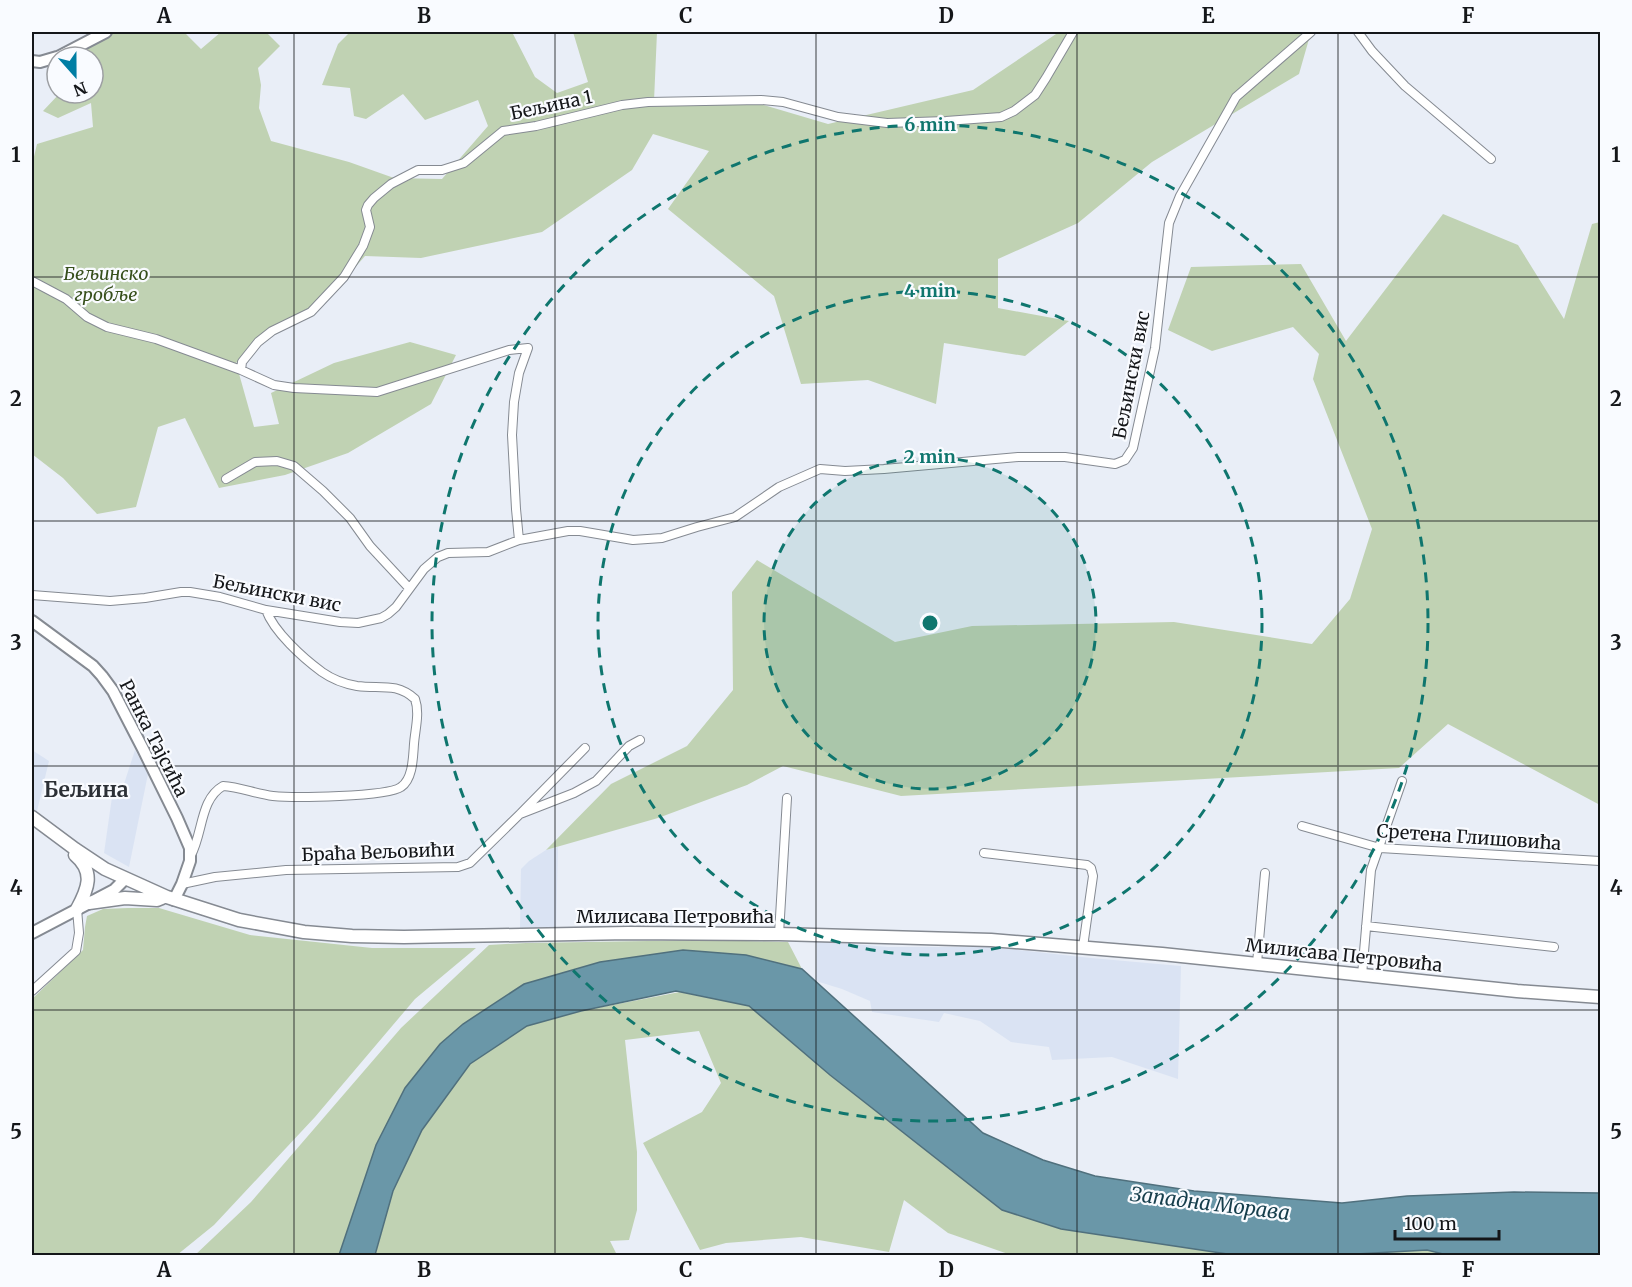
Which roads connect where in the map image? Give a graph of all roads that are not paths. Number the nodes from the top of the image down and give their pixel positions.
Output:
1 (106, 32) edge
2 (1073, 32) edge
3 (1311, 32) edge
4 (1358, 32) edge
5 (81, 45) edge
6 (1491, 159) dead end
7 (32, 281) edge
8 (241, 370) junction
9 (226, 479) dead end
10 (519, 540) junction
11 (409, 588) junction
12 (32, 596) edge
13 (266, 610) junction
14 (32, 621) edge
15 (640, 740) dead end
16 (585, 748) dead end
17 (1402, 782) dead end
18 (787, 798) dead end
19 (520, 814) junction
20 (32, 817) edge
21 (1302, 826) dead end
22 (65, 842) junction
23 (1380, 848) junction
24 (984, 853) dead end
25 (191, 855) junction
26 (1600, 861) edge
27 (1265, 873) dead end
28 (125, 879) junction
29 (182, 884) junction
30 (170, 899) junction
31 (89, 903) junction
32 (77, 909) junction
33 (1366, 926) junction
34 (32, 933) edge
35 (779, 934) junction
36 (1083, 947) junction
37 (1554, 947) dead end
38 (1257, 963) junction
39 (1362, 975) junction
40 (32, 991) edge
41 (1600, 997) edge

1 - 5 street
2 - 8 street, Бељина 1
3 - 10 street, Бељински вис
4 - 6 street
7 - 8 street
8 - 10 street
9 - 11 street
10 - 11 street, Бељински вис
11 - 13 street, Бељински вис
12 - 13 street, Бељински вис
13 - 25 street
14 - 25 street, Ранка Тајсића
15 - 19 street, Браћа Вељовићи
16 - 19 street
17 - 23 street
18 - 35 street
19 - 29 street, Браћа Вељовићи
20 - 22 main road
21 - 23 street, Сретена Глишовића
22 - 28 main road, Милисава Петровића
22 - 32 main road
23 - 26 street, Сретена Глишовића
23 - 33 street
24 - 36 street
25 - 29 street
27 - 38 street
28 - 30 main road, Милисава Петровића
28 - 31 street
29 - 30 street
30 - 31 main road
30 - 35 main road, Милисава Петровића
31 - 32 street
32 - 34 street
32 - 40 street
33 - 37 street
33 - 39 street
35 - 36 main road, Милисава Петровића
36 - 38 main road, Милисава Петровића
38 - 39 main road, Милисава Петровића
39 - 41 main road, Милисава Петровића

